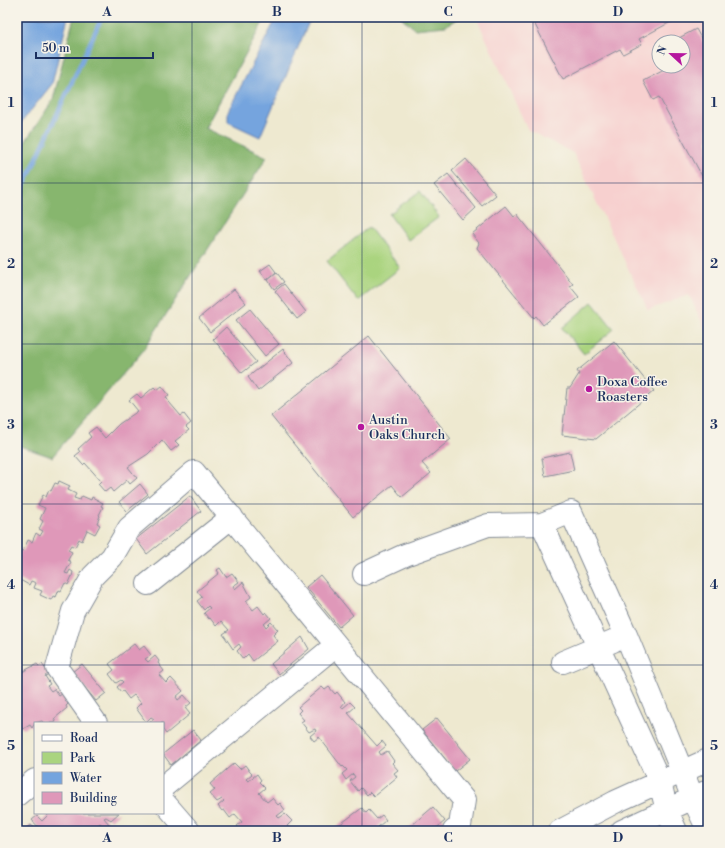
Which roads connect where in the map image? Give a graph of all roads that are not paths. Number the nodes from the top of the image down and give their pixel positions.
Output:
1 (232, 517) junction
2 (542, 524) junction
3 (364, 574) dead end
4 (148, 584) dead end
5 (626, 636) junction
6 (336, 645) junction
7 (599, 646) junction
8 (563, 662) dead end
9 (95, 722) edge
10 (708, 760) edge
11 (682, 772) junction
12 (34, 781) edge
13 (660, 782) junction
14 (164, 786) edge
15 (700, 794) edge
16 (17, 795) edge
17 (164, 802) edge
18 (667, 810) junction
19 (708, 830) edge
20 (189, 831) edge
21 (454, 831) edge
22 (560, 831) edge
23 (622, 831) edge
24 (676, 831) edge

1 - 4 street
1 - 6 street
1 - 9 street
2 - 3 street
2 - 5 street
2 - 7 street
5 - 7 street
5 - 11 street
6 - 14 street
6 - 21 street
7 - 8 street
7 - 13 street
10 - 11 street
11 - 13 street
11 - 15 street
12 - 16 street
13 - 18 street
13 - 22 street
15 - 18 street
15 - 19 street
17 - 20 street
18 - 23 street
18 - 24 street

